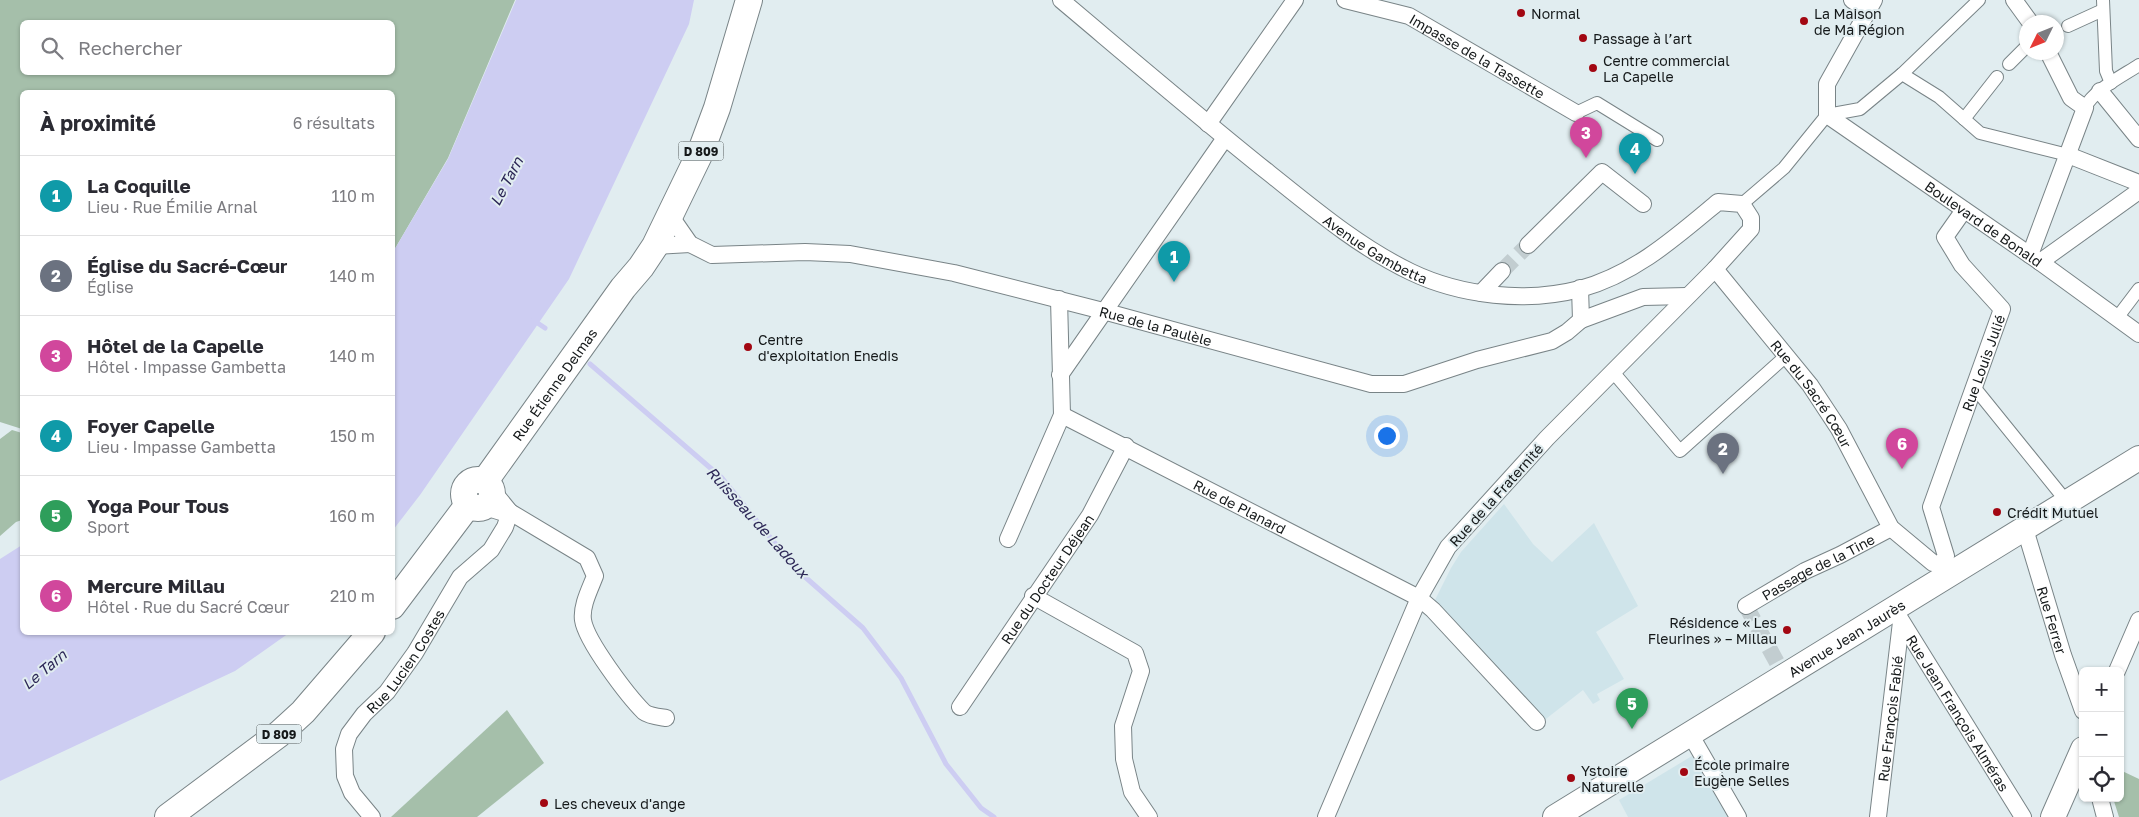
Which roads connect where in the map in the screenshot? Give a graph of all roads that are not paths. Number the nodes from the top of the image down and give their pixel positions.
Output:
1 (739, 0) edge
2 (749, 0) edge
3 (1061, 0) edge
4 (1295, 0) edge
5 (1345, 0) edge
6 (1852, 0) edge
7 (1979, 0) edge
8 (2014, 0) edge
9 (1871, 5) edge
10 (2103, 5) edge
11 (2025, 15) edge
12 (2068, 26) dead end
13 (2019, 54) edge
14 (2052, 60) edge
15 (2009, 64) dead end
16 (2139, 65) edge
17 (1902, 74) junction
18 (1997, 77) dead end
19 (2105, 87) junction
20 (2085, 108) junction
21 (1576, 113) joint
22 (1827, 115) junction
23 (1964, 119) junction
24 (1208, 124) junction
25 (1225, 138) junction
26 (2139, 139) edge
27 (1657, 140) dead end
28 (2068, 155) junction
29 (2139, 183) edge
30 (2139, 192) edge
31 (1644, 204) dead end
32 (1742, 204) junction
33 (675, 205) junction
34 (1964, 210) junction
35 (690, 244) junction
36 (1528, 245) tunnel mouth
37 (656, 246) junction
38 (2035, 258) junction
39 (1715, 269) junction
40 (1502, 271) tunnel mouth
41 (623, 288) junction
42 (1580, 288) junction
43 (2139, 289) edge
44 (1481, 293) junction
45 (1687, 296) junction
46 (1060, 300) junction
47 (1103, 311) junction
48 (2116, 318) junction
49 (1581, 320) junction
50 (2139, 334) edge
51 (1786, 356) junction
52 (1613, 372) junction
53 (1060, 375) junction
54 (1974, 387) junction
55 (1062, 414) junction
56 (1126, 446) junction
57 (2139, 458) edge
58 (482, 496) junction
59 (2066, 502) junction
60 (510, 512) junction
61 (1890, 528) junction
62 (2025, 529) junction
63 (1008, 539) dead end
64 (1944, 570) junction
65 (1033, 596) junction
66 (1419, 598) junction
67 (395, 602) edge
68 (1746, 606) dead end
69 (1897, 615) junction
70 (2139, 620) edge
71 (369, 635) edge
72 (2119, 667) edge
73 (2079, 700) edge
74 (960, 707) dead end
75 (666, 718) dead end
76 (1537, 722) dead end
77 (1690, 734) junction
78 (2081, 757) edge
79 (2074, 789) edge
80 (168, 817) edge
81 (372, 817) edge
82 (1149, 817) edge
83 (1326, 817) edge
84 (1555, 817) edge
85 (1738, 817) edge
86 (1878, 817) edge
87 (2023, 817) edge
88 (2053, 817) edge

1 - 41 main road, Rue Étienne Delmas / D 809
2 - 33 main road, Rue Étienne Delmas / D 809
3 - 24 street, Avenue Gambetta
4 - 24 street
5 - 21 street, Impasse de la Tassette
6 - 9 street
7 - 17 street
8 - 11 street
9 - 22 street
10 - 12 street
10 - 19 street
13 - 15 street
14 - 20 street
16 - 19 street
17 - 22 street
17 - 23 street
18 - 23 street
19 - 20 street
19 - 26 street
20 - 28 street
21 - 27 street
22 - 32 street
22 - 34 street, Boulevard de Bonald
23 - 28 street
24 - 25 street, Avenue Gambetta
25 - 44 street, Avenue Gambetta
25 - 47 street
28 - 29 street
28 - 38 street
30 - 38 street
31 - 36 street
32 - 39 street, Rue de la Fraternité
32 - 42 street, Avenue Gambetta
33 - 35 street, Rue de la Paulèle
33 - 37 main road, Rue Étienne Delmas / D 809
34 - 38 street, Boulevard de Bonald
34 - 54 street, Rue Louis Julié
35 - 37 street, Rue de la Paulèle
35 - 46 street, Rue de la Paulèle
37 - 41 main road, Rue Étienne Delmas / D 809
38 - 48 street, Boulevard de Bonald
39 - 45 street, Rue de la Fraternité
39 - 51 street, Rue du Sacré Cœur
40 - 44 street
41 - 58 main road, Rue Étienne Delmas / D 809
42 - 44 street, Avenue Gambetta
42 - 49 street
43 - 48 street
45 - 49 street, Rue de la Paulèle
45 - 52 street, Rue de la Fraternité
46 - 47 street, Rue de la Paulèle
46 - 53 street
47 - 49 street, Rue de la Paulèle
47 - 53 street
48 - 50 street, Boulevard de Bonald
51 - 52 street
51 - 61 street, Rue du Sacré Cœur
52 - 66 street, Rue de la Fraternité
53 - 55 street
54 - 59 street
54 - 64 street, Rue Louis Julié
55 - 56 street, Rue de Planard
55 - 63 street
56 - 65 street, Rue du Docteur Déjean
56 - 66 street, Rue de Planard
57 - 59 main road, Avenue Jean Jaurès
58 - 60 street
58 - 67 main road, Rue Étienne Delmas / D 809
59 - 62 main road, Avenue Jean Jaurès
60 - 75 street
60 - 81 street, Rue Lucien Costes
61 - 64 street
61 - 68 street, Passage de la Tine
62 - 64 main road, Avenue Jean Jaurès
62 - 73 street, Rue Ferrer
64 - 69 main road, Avenue Jean Jaurès
65 - 74 street, Rue du Docteur Déjean
65 - 82 street
66 - 76 street, Rue de Planard
66 - 83 street, Rue de la Fraternité
69 - 77 main road, Avenue Jean Jaurès
69 - 86 street, Rue François Fabié
69 - 87 street, Rue Jean François Alméras
70 - 72 street
71 - 80 main road, D 809
77 - 84 main road, Avenue Jean Jaurès
77 - 85 street
78 - 79 main road
79 - 88 main road

